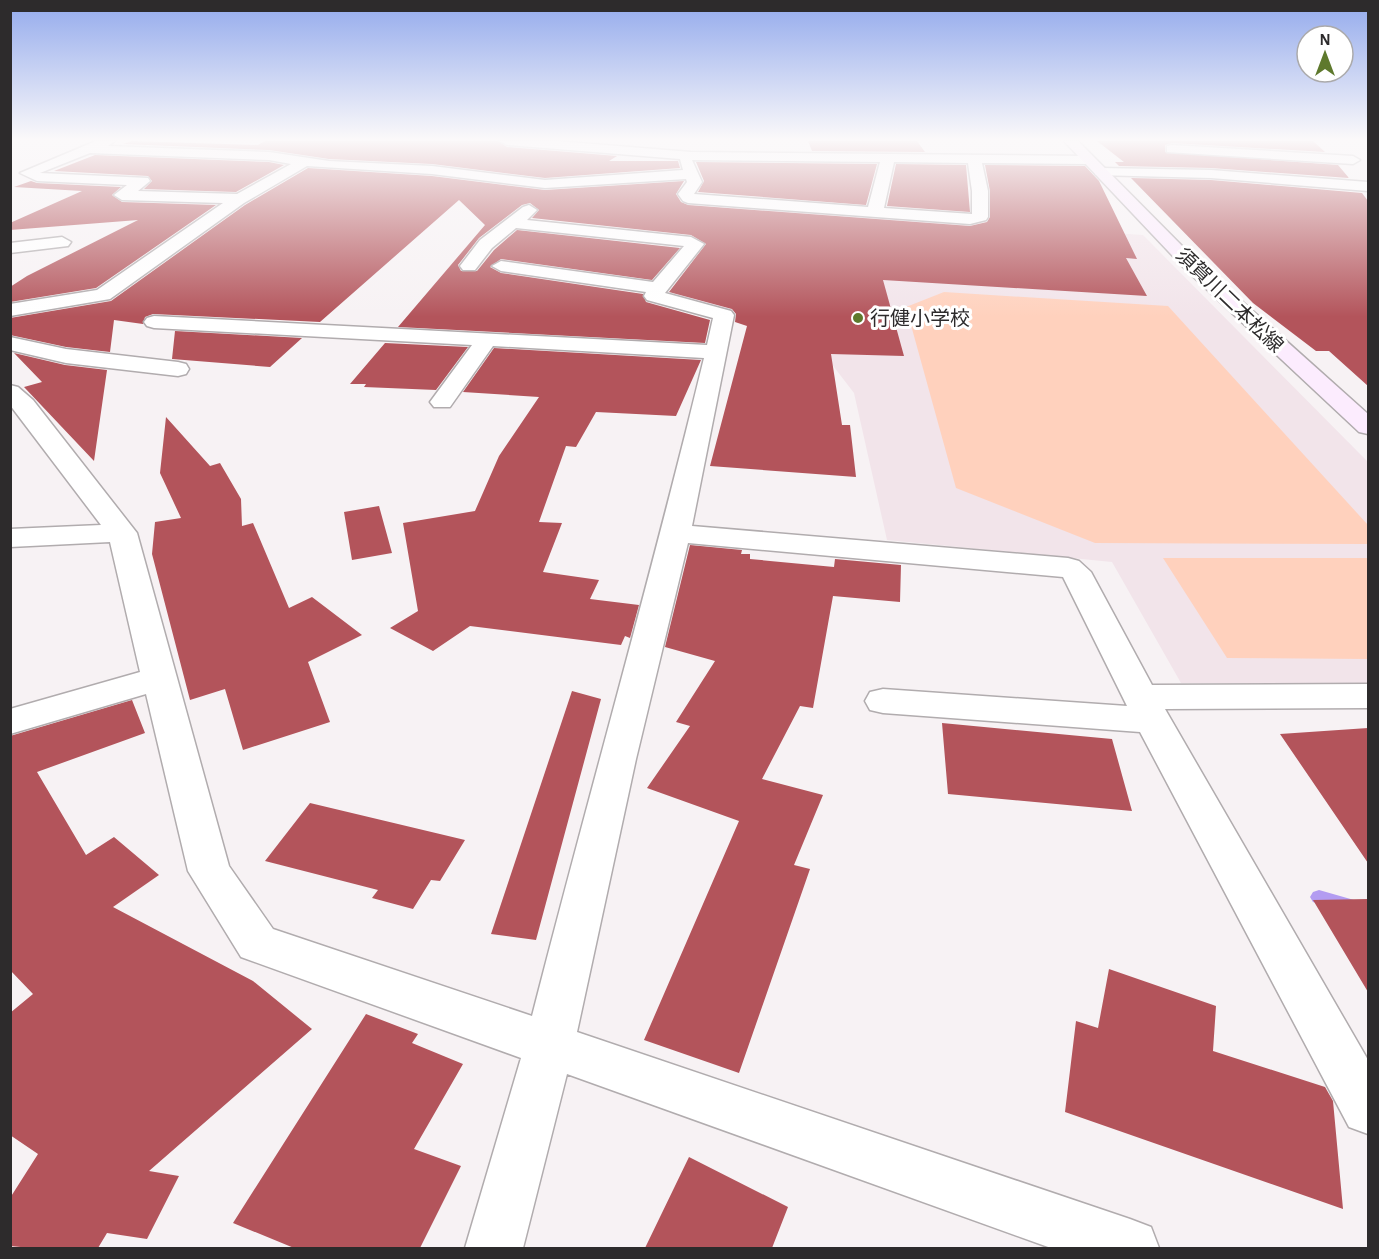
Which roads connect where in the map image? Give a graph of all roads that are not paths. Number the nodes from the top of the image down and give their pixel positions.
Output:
1 (239, 200) edge
2 (542, 200) edge
3 (708, 200) edge
4 (782, 200) edge
5 (878, 200) edge
6 (980, 200) edge
7 (1128, 200) edge
8 (780, 206) junction
9 (875, 212) junction
10 (513, 223) junction
11 (62, 242) dead end
12 (10, 248) edge
13 (470, 266) dead end
14 (501, 266) dead end
15 (657, 288) junction
16 (10, 310) edge
17 (154, 322) dead end
18 (487, 340) junction
19 (10, 343) edge
20 (716, 352) junction
21 (178, 369) dead end
22 (10, 392) edge
23 (442, 402) dead end
24 (1368, 427) edge
25 (122, 533) junction
26 (676, 533) junction
27 (10, 538) edge
28 (159, 678) junction
29 (1368, 696) edge
30 (883, 701) dead end
31 (1148, 708) junction
32 (10, 722) edge
33 (549, 1046) junction
34 (1368, 1108) edge
35 (494, 1248) edge
36 (1130, 1248) edge

1 - 16 street
2 - 10 street
3 - 8 street
4 - 8 street
5 - 9 street
6 - 9 street
7 - 24 main road, 須賀川二本松線
8 - 9 street
10 - 13 street
10 - 15 street
11 - 12 street
14 - 15 street
15 - 20 street
17 - 18 street
18 - 20 street
18 - 23 street
19 - 21 street
20 - 26 street
22 - 25 street
25 - 27 street
25 - 28 street
26 - 31 street
26 - 33 street
28 - 32 street
28 - 33 street
29 - 31 street
30 - 31 street
31 - 34 street
33 - 35 street
33 - 36 street

